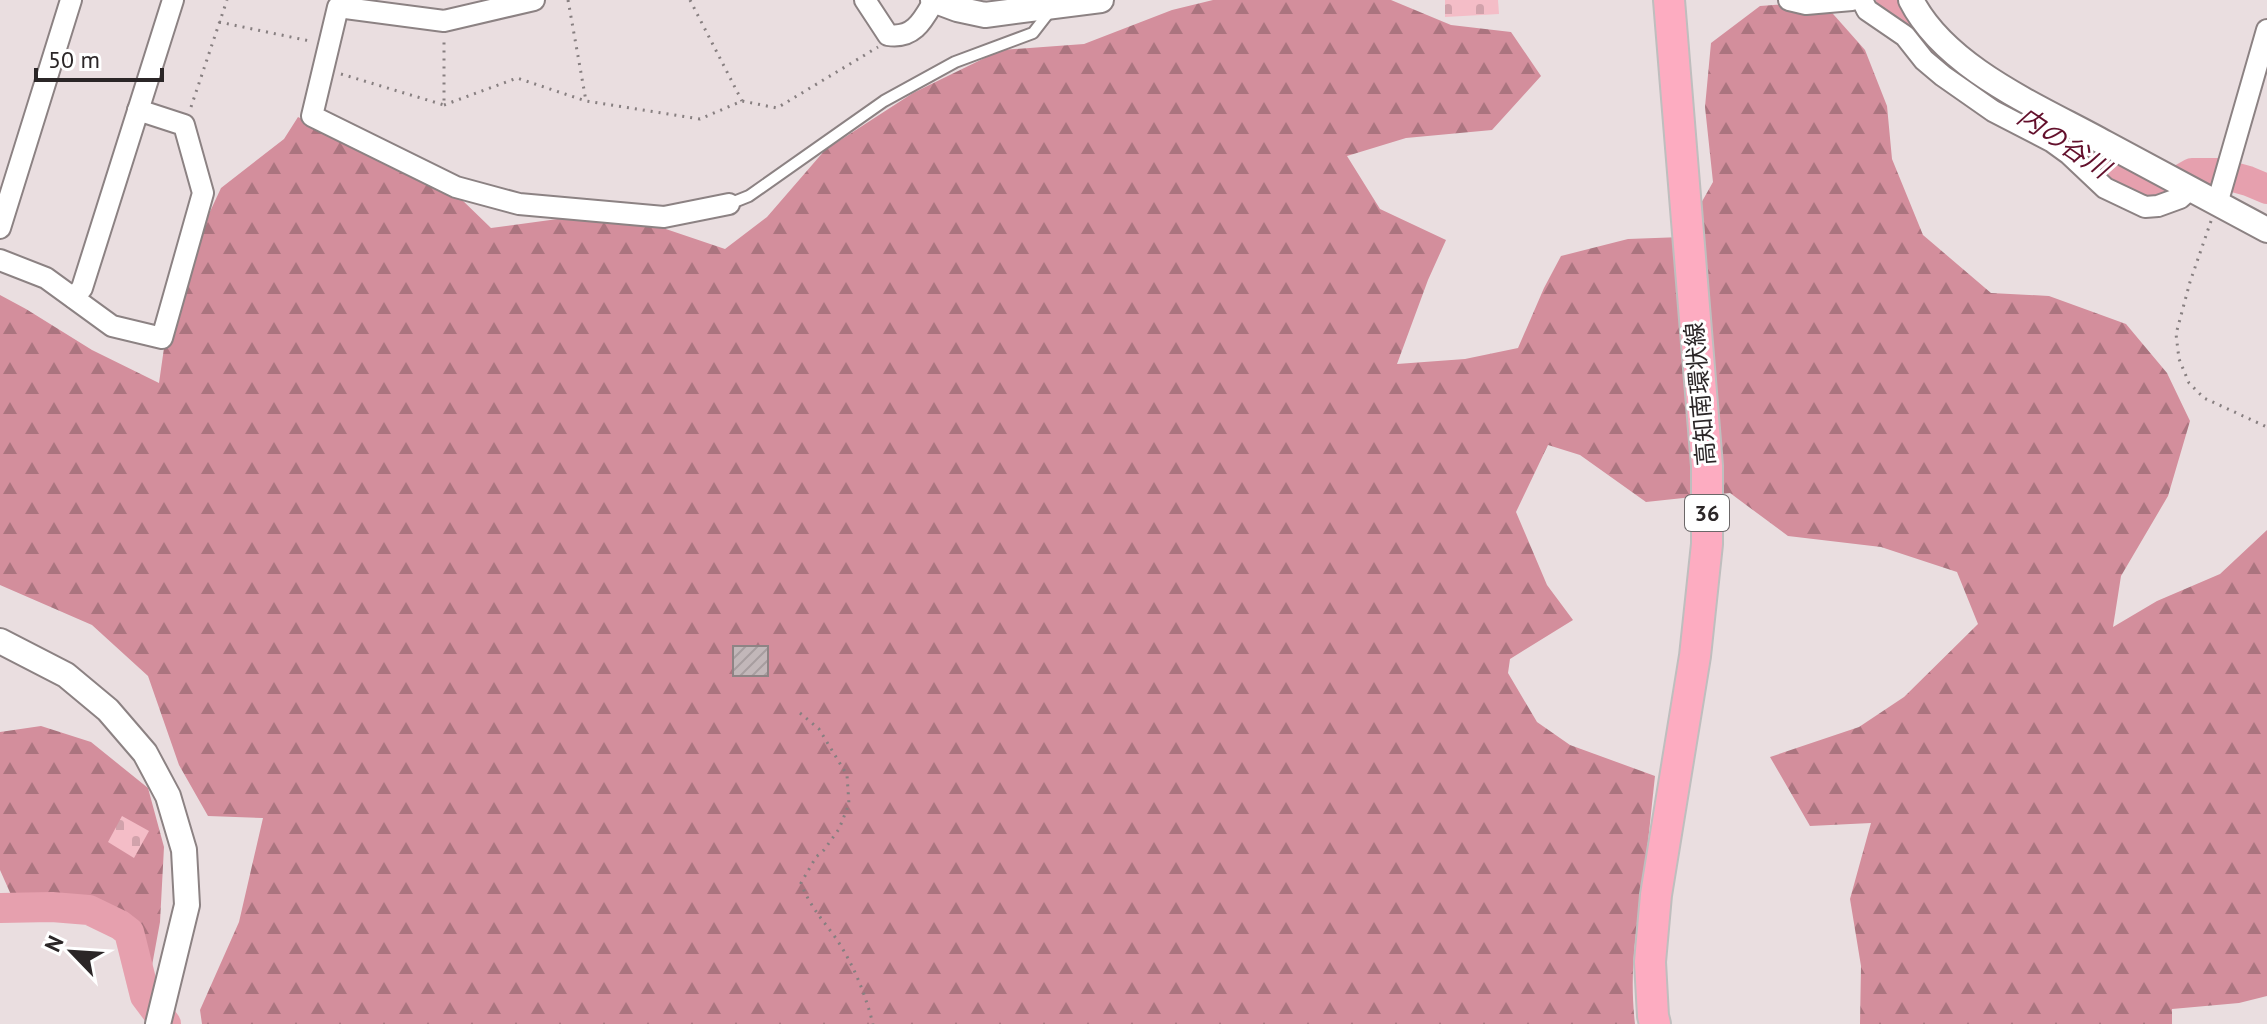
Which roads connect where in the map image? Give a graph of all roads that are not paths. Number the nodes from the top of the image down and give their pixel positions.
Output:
1 (71, 0) edge
2 (173, 0) edge
3 (534, 0) edge
4 (865, 0) edge
5 (933, 0) edge
6 (1101, 0) edge
7 (1669, 0) edge
8 (1789, 0) edge
9 (1852, 0) edge
10 (1862, 0) edge
11 (1911, 0) edge
12 (1053, 6) junction
13 (985, 8) edge
14 (2267, 30) edge
15 (138, 110) junction
16 (2190, 189) junction
17 (2220, 195) junction
18 (729, 204) joint
19 (0, 228) edge
20 (2267, 230) edge
21 (0, 260) edge
22 (74, 298) junction
23 (0, 641) edge
24 (158, 1024) edge
25 (1655, 1024) edge

1 - 19 street
2 - 15 street
3 - 18 street
4 - 5 street
5 - 13 street
6 - 12 street
7 - 25 main road, 高知南環状線 / 36
8 - 9 street
10 - 16 street
11 - 16 street
12 - 13 street
12 - 18 lane
14 - 17 street
15 - 22 street
15 - 22 street
16 - 17 street
17 - 20 street
21 - 22 street
23 - 24 street

